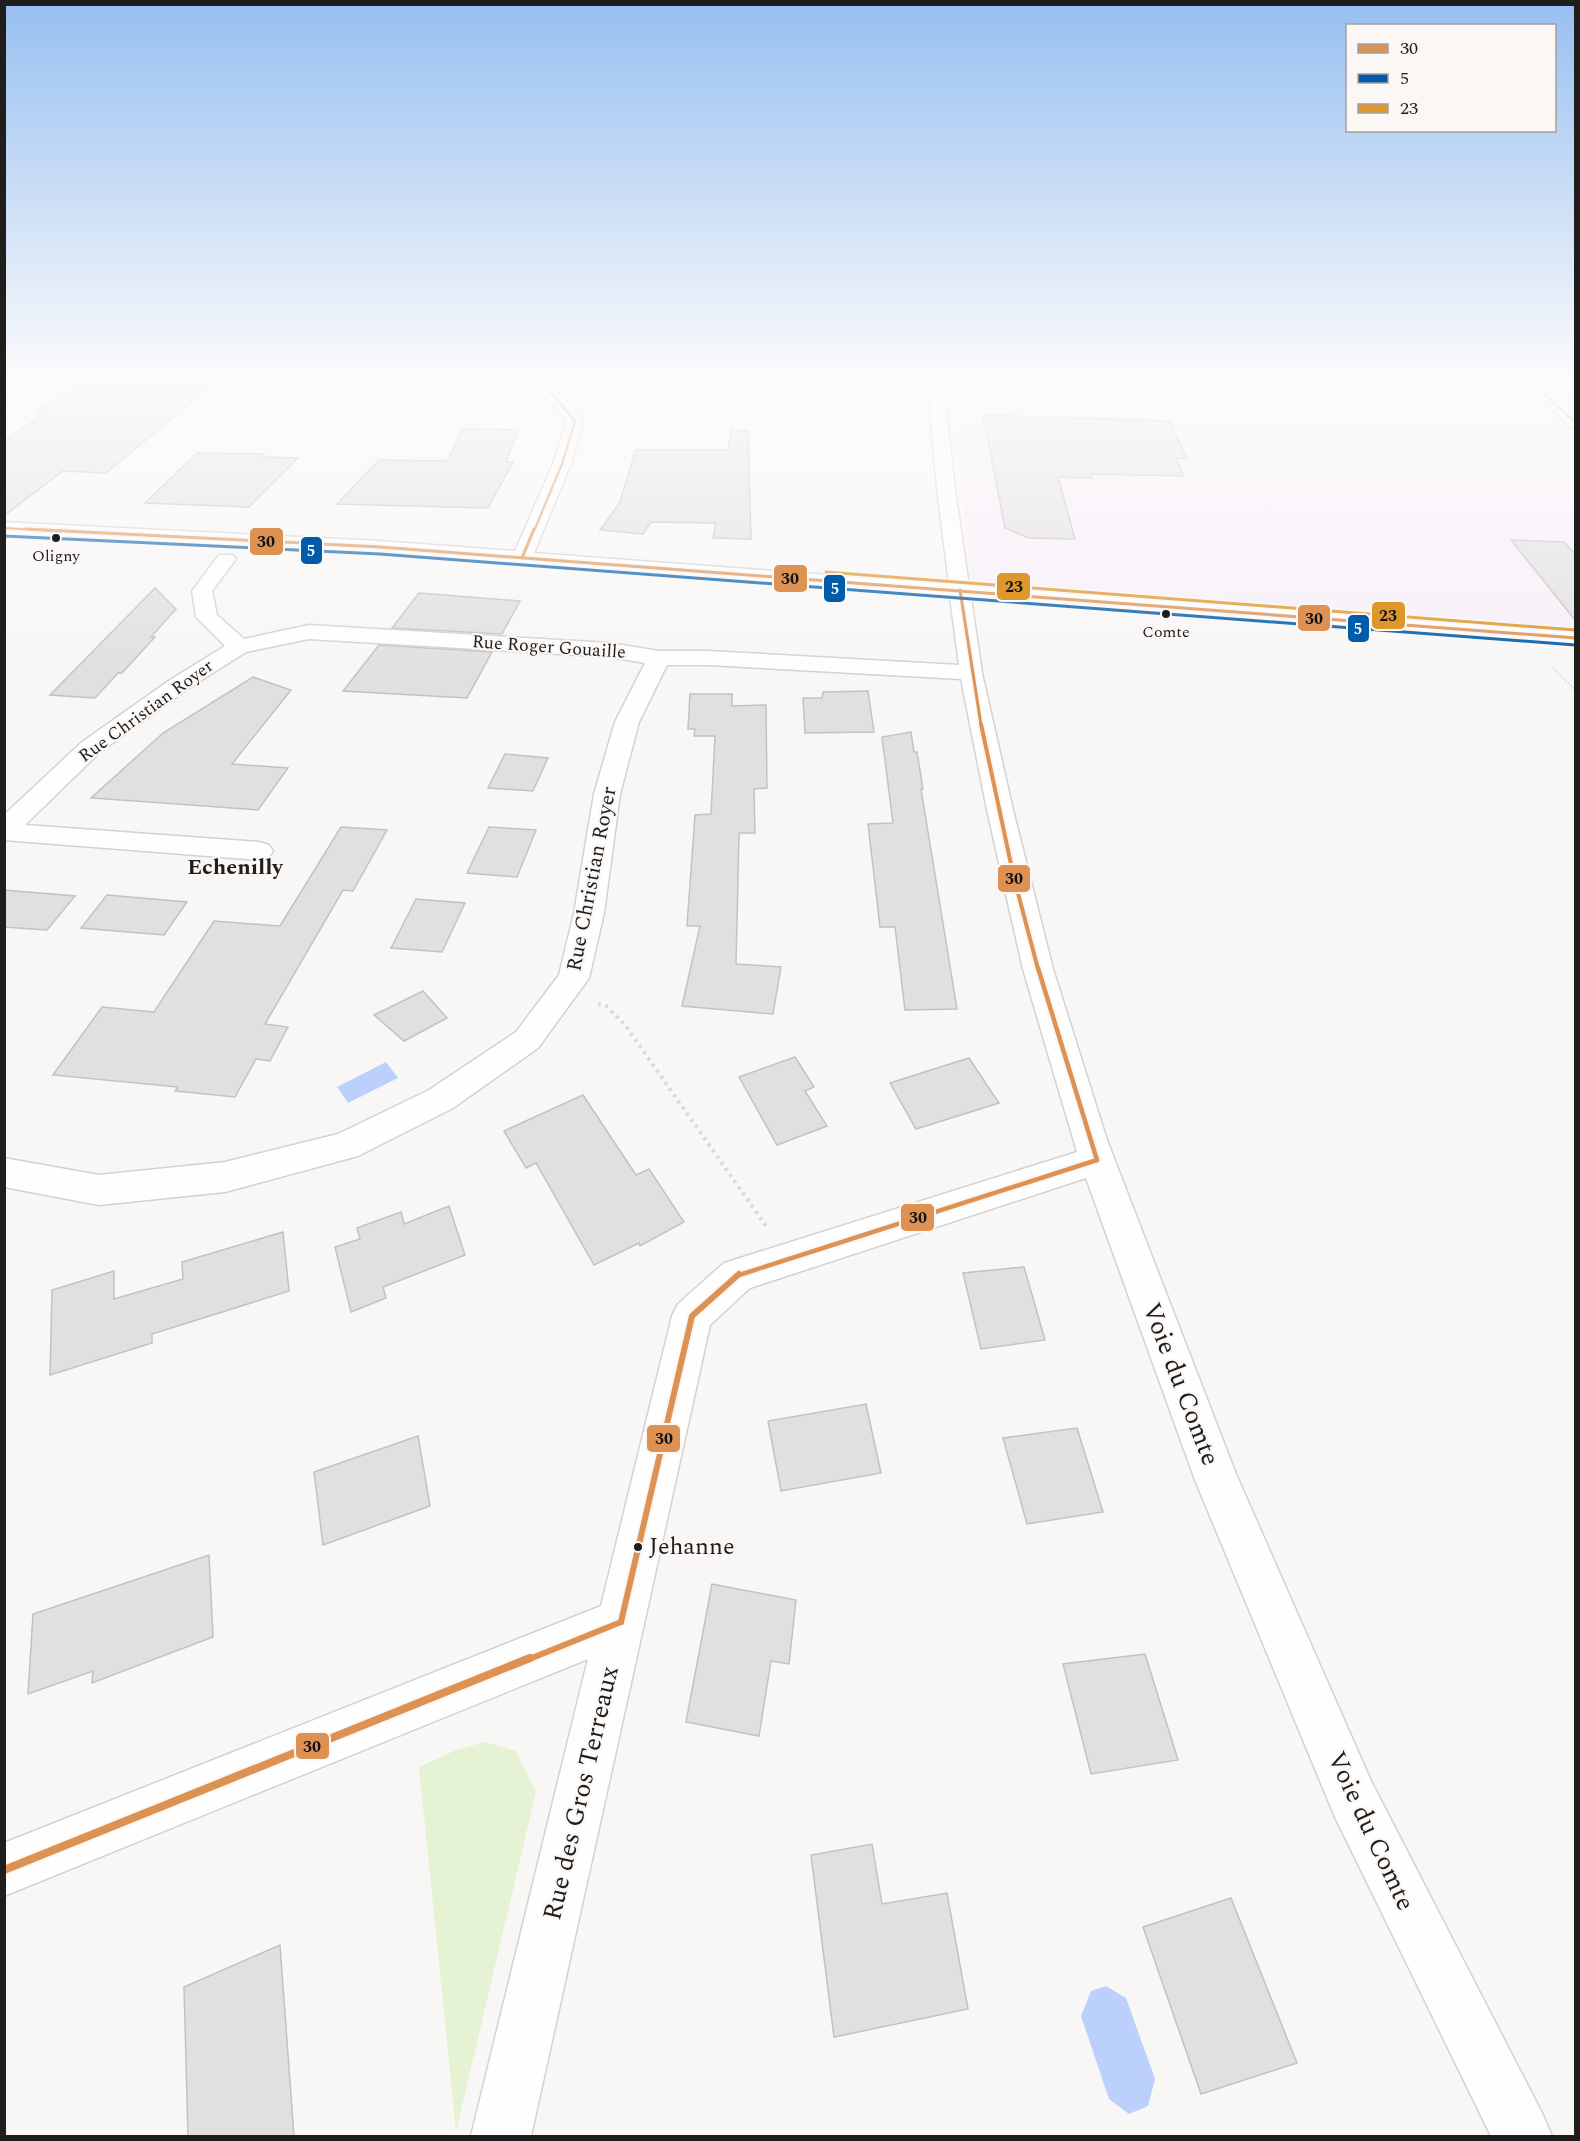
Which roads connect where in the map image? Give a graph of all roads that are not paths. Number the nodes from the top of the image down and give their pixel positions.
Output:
1 (557, 475) edge
2 (945, 475) edge
3 (4, 528) edge
4 (522, 558) junction
5 (226, 559) dead end
6 (960, 590) junction
7 (1575, 638) edge
8 (239, 647) junction
9 (659, 658) junction
10 (971, 674) junction
11 (4, 831) edge
12 (259, 850) dead end
13 (1097, 1160) junction
14 (4, 1172) edge
15 (621, 1622) junction
16 (4, 1870) edge
17 (501, 2136) edge
18 (1522, 2136) edge

1 - 4 street
2 - 6 street, Voie du Comte
3 - 4 street
4 - 6 street
5 - 8 street
6 - 7 street
6 - 10 street, Voie du Comte
8 - 9 street, Rue Roger Gouaille
8 - 11 street, Rue Christian Royer
9 - 10 street, Rue Roger Gouaille
9 - 14 street, Rue Christian Royer
10 - 13 street, Voie du Comte
11 - 12 street
13 - 15 street, Rue des Gros Terreaux
13 - 18 street, Voie du Comte
15 - 16 street
15 - 17 street, Rue des Gros Terreaux

